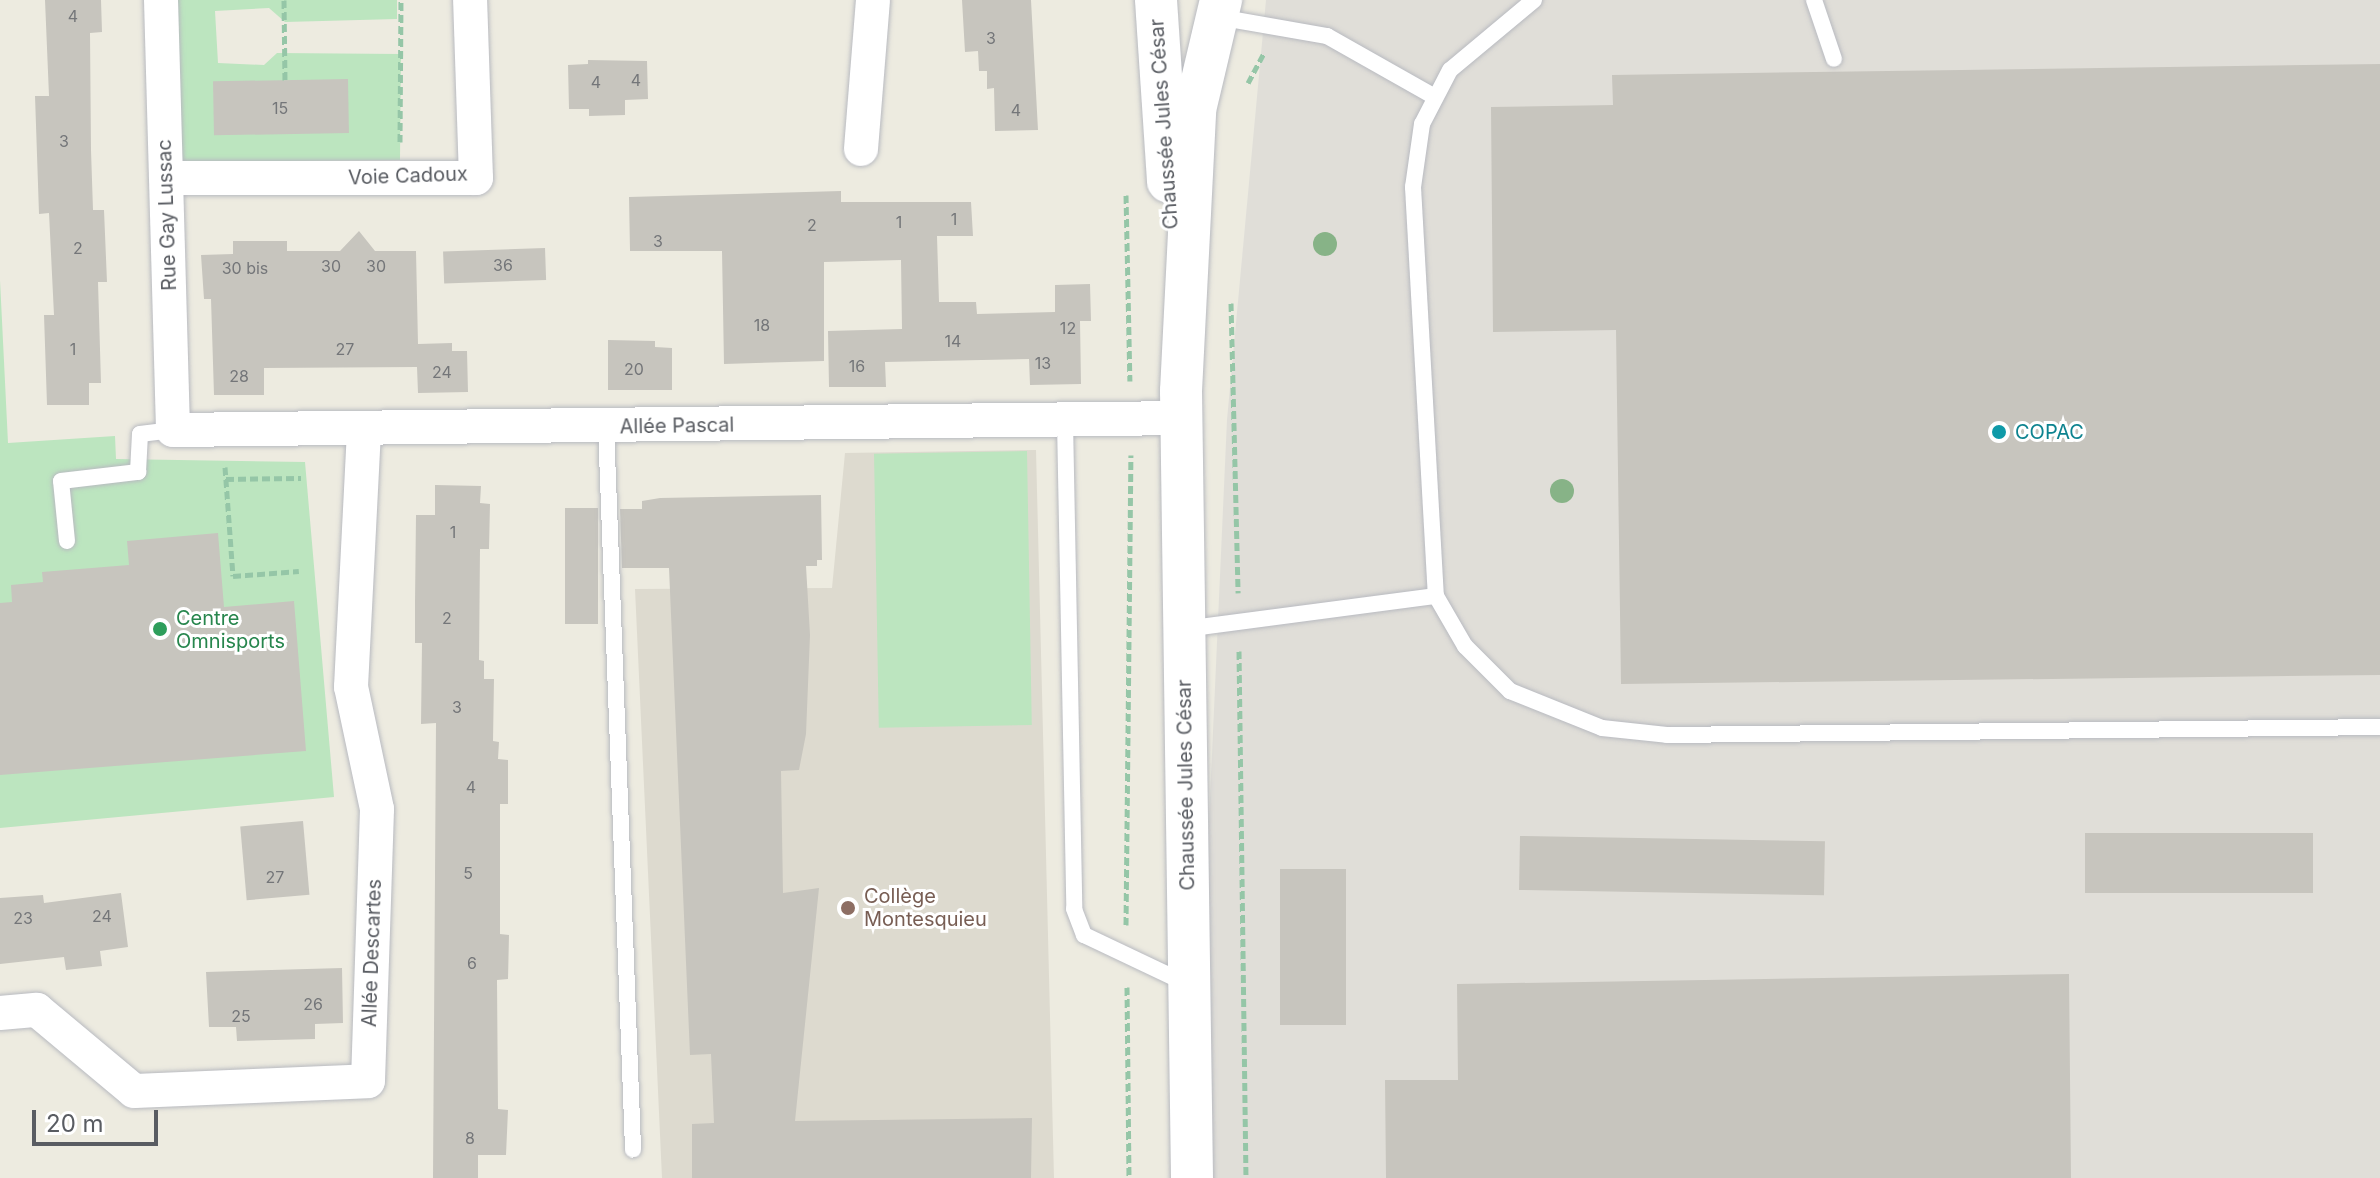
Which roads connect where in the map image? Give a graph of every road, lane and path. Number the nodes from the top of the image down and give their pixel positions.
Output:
1 (161, 0) edge
2 (284, 0) edge
3 (401, 0) edge
4 (470, 0) edge
5 (873, 0) edge
6 (1156, 0) edge
7 (1534, 0) edge
8 (1814, 0) edge
9 (1219, 8) edge
10 (1834, 59) dead end
11 (285, 80) dead end
12 (1433, 96) junction
13 (861, 149) dead end
14 (166, 178) junction
15 (400, 179) junction
16 (1126, 191) dead end
17 (1130, 385) dead end
18 (1182, 405) junction
19 (1065, 421) junction
20 (606, 426) junction
21 (173, 430) junction
22 (223, 430) junction
23 (364, 430) junction
24 (1131, 443) dead end
25 (301, 478) dead end
26 (226, 479) junction
27 (67, 541) dead end
28 (299, 571) dead end
29 (1436, 596) junction
30 (1184, 629) junction
31 (2380, 727) edge
32 (1126, 954) junction
33 (1189, 985) junction
34 (0, 1013) edge
35 (633, 1149) dead end
36 (1129, 1178) edge
37 (1192, 1178) edge

1 - 14 street, Rue Gay Lussac
2 - 11 path
3 - 15 path
4 - 15 street, Voie Cadoux
5 - 13 street
6 - 18 street, Chaussée Jules César
7 - 12 lane
8 - 10 lane
9 - 12 lane
9 - 18 street, Chaussée Jules César
12 - 29 lane
14 - 15 street, Voie Cadoux
14 - 21 street, Rue Gay Lussac
16 - 17 path
18 - 19 street, Allée Pascal
18 - 30 street, Chaussée Jules César
19 - 20 street, Allée Pascal
19 - 32 lane
20 - 23 street, Allée Pascal
20 - 35 lane
21 - 22 street, Allée Pascal
21 - 27 lane
22 - 23 street, Allée Pascal
22 - 26 path
23 - 34 street, Allée Descartes
24 - 32 path
25 - 26 path
26 - 28 path
29 - 30 lane
29 - 31 lane
30 - 33 street, Chaussée Jules César
32 - 33 lane
32 - 36 path
33 - 37 street, Chaussée Jules César

